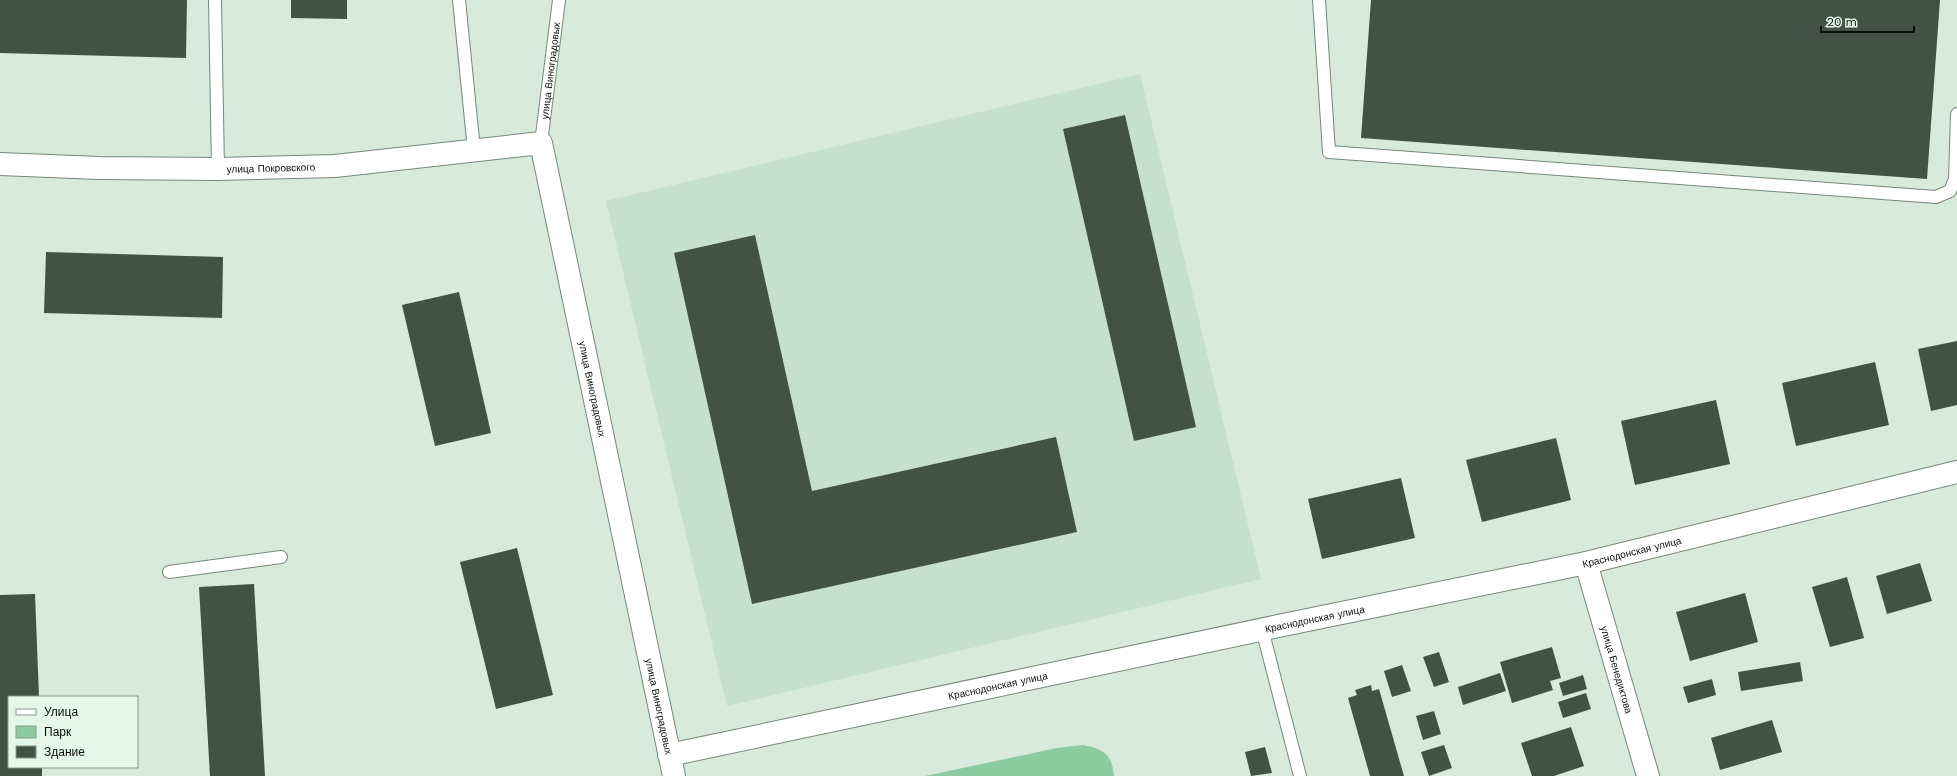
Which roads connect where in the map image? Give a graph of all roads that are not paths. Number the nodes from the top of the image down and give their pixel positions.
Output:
1 (215, 0) edge
2 (459, 0) edge
3 (559, 0) edge
4 (1319, 0) edge
5 (1957, 114) edge
6 (541, 143) junction
7 (474, 150) junction
8 (0, 164) edge
9 (218, 169) junction
10 (1957, 472) edge
11 (282, 557) dead end
12 (1586, 563) junction
13 (169, 572) dead end
14 (1262, 629) junction
15 (669, 755) junction
16 (674, 776) edge
17 (1300, 776) edge
18 (1648, 776) edge

1 - 9 lane
2 - 7 lane
3 - 6 lane, улица Виноградовых
4 - 5 lane
6 - 7 street, улица Покровского
6 - 15 street, улица Виноградовых
7 - 9 street, улица Покровского
8 - 9 street, улица Покровского
10 - 12 street, Краснодонская улица
11 - 13 lane
12 - 14 street, Краснодонская улица
12 - 18 street, улица Бенедиктова
14 - 15 street, Краснодонская улица
14 - 17 lane
15 - 16 street, улица Виноградовых

